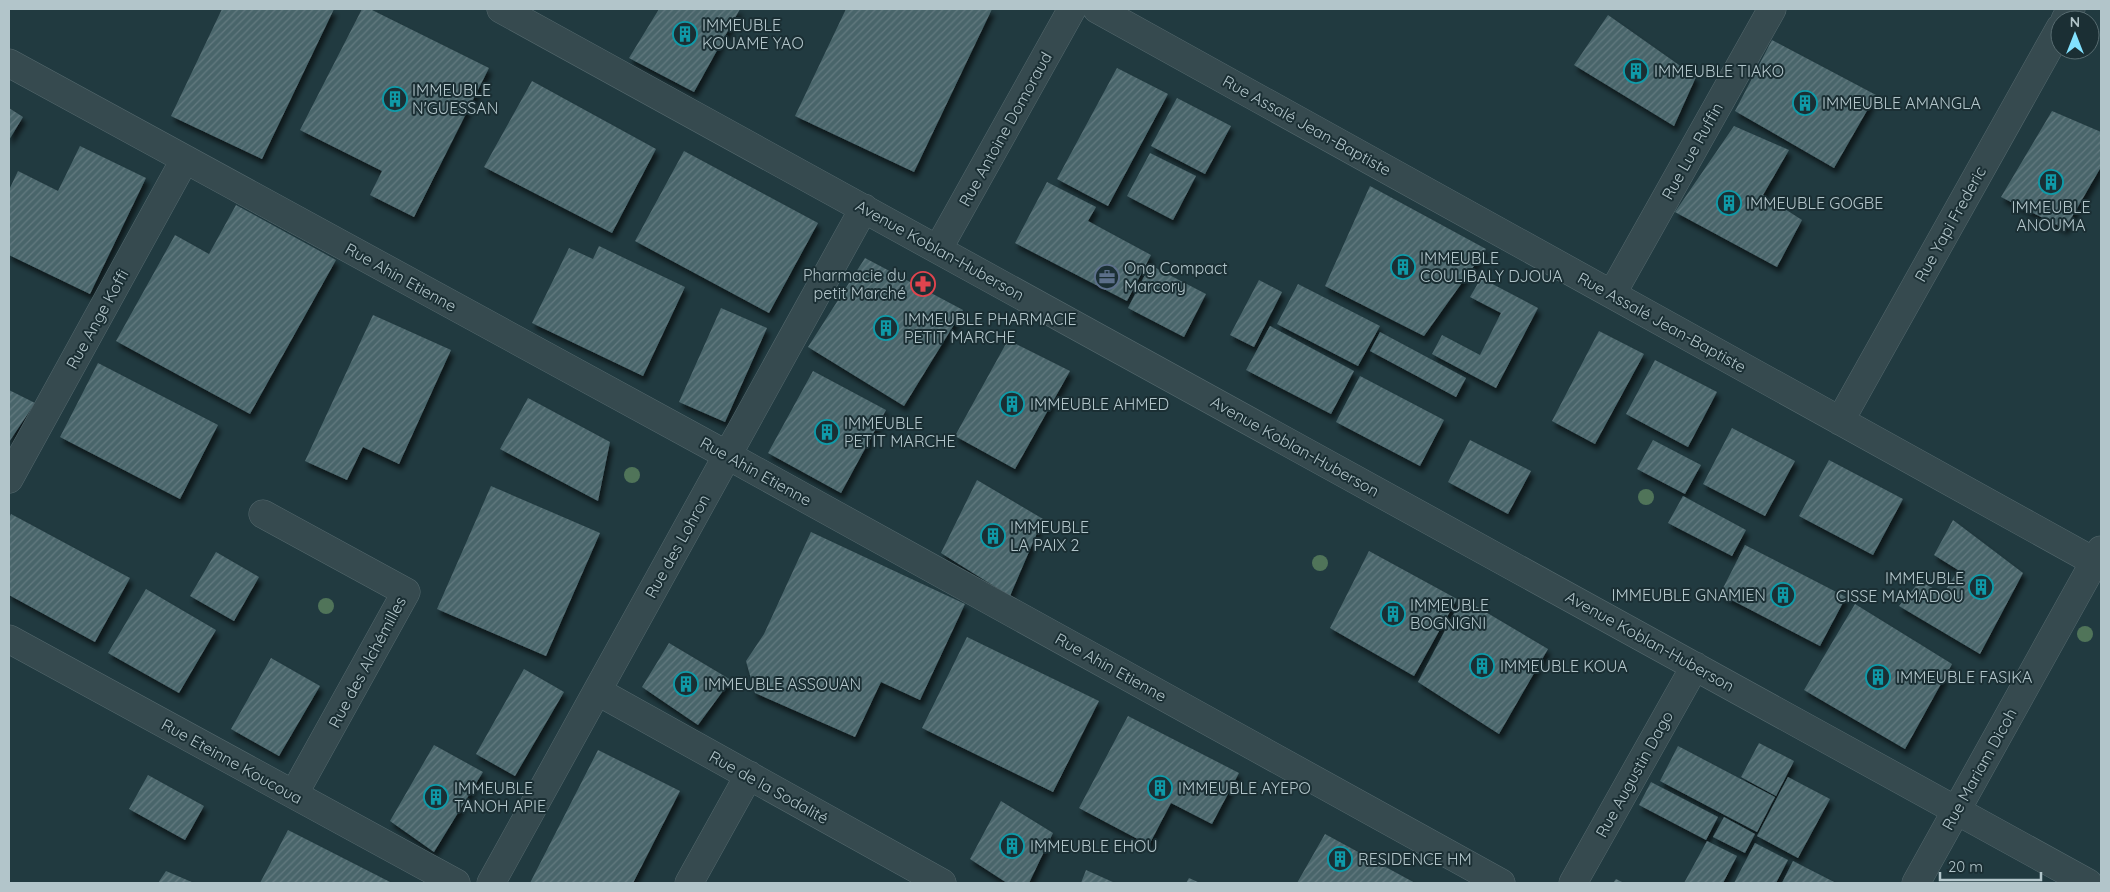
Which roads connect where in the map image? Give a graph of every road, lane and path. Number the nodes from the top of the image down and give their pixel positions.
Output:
1 (501, 9) edge
2 (1072, 9) edge
3 (1097, 9) edge
4 (1772, 9) edge
5 (2050, 46) edge
6 (9, 64) edge
7 (185, 159) junction
8 (864, 208) junction
9 (938, 249) junction
10 (1612, 294) junction
11 (1840, 420) junction
12 (727, 455) junction
13 (9, 479) edge
14 (263, 514) dead end
15 (2096, 568) edge
16 (9, 639) edge
17 (1695, 666) junction
18 (597, 691) junction
19 (749, 775) junction
20 (294, 794) junction
21 (1956, 811) junction
22 (456, 883) edge
23 (491, 883) edge
24 (689, 883) edge
25 (942, 883) edge
26 (1501, 883) edge
27 (1573, 883) edge
28 (1916, 883) edge
29 (2088, 883) edge

1 - 8 street, Avenue Koblan-Huberson
2 - 9 street, Rue Antoine Domoraud
3 - 10 street, Rue Assalé Jean-Baptiste
4 - 10 street, Rue Lue Ruffin
5 - 11 street, Rue Yapi Frederic
6 - 7 street, Rue Ahin Etienne
7 - 12 street, Rue Ahin Etienne
7 - 13 street, Rue Ange Koffi
8 - 9 street, Avenue Koblan-Huberson
8 - 12 street, Rue des Lohron
9 - 17 street, Avenue Koblan-Huberson
10 - 11 street, Rue Assalé Jean-Baptiste
11 - 15 street, Rue Assalé Jean-Baptiste
12 - 18 street, Rue des Lohron
12 - 26 street, Rue Ahin Etienne
14 - 20 street, Rue des Alchémilles
15 - 21 street, Rue Mariam Dicoh
16 - 20 street, Rue Eteinne Koucoua
17 - 21 street, Avenue Koblan-Huberson
17 - 27 street, Rue Augustin Dago
18 - 19 street, Rue de la Sodalité
18 - 23 street, Rue des Lohron
19 - 24 street
19 - 25 street, Rue de la Sodalité
20 - 22 street, Rue Eteinne Koucoua
21 - 28 street, Rue Mariam Dicoh
21 - 29 street, Avenue Koblan-Huberson

